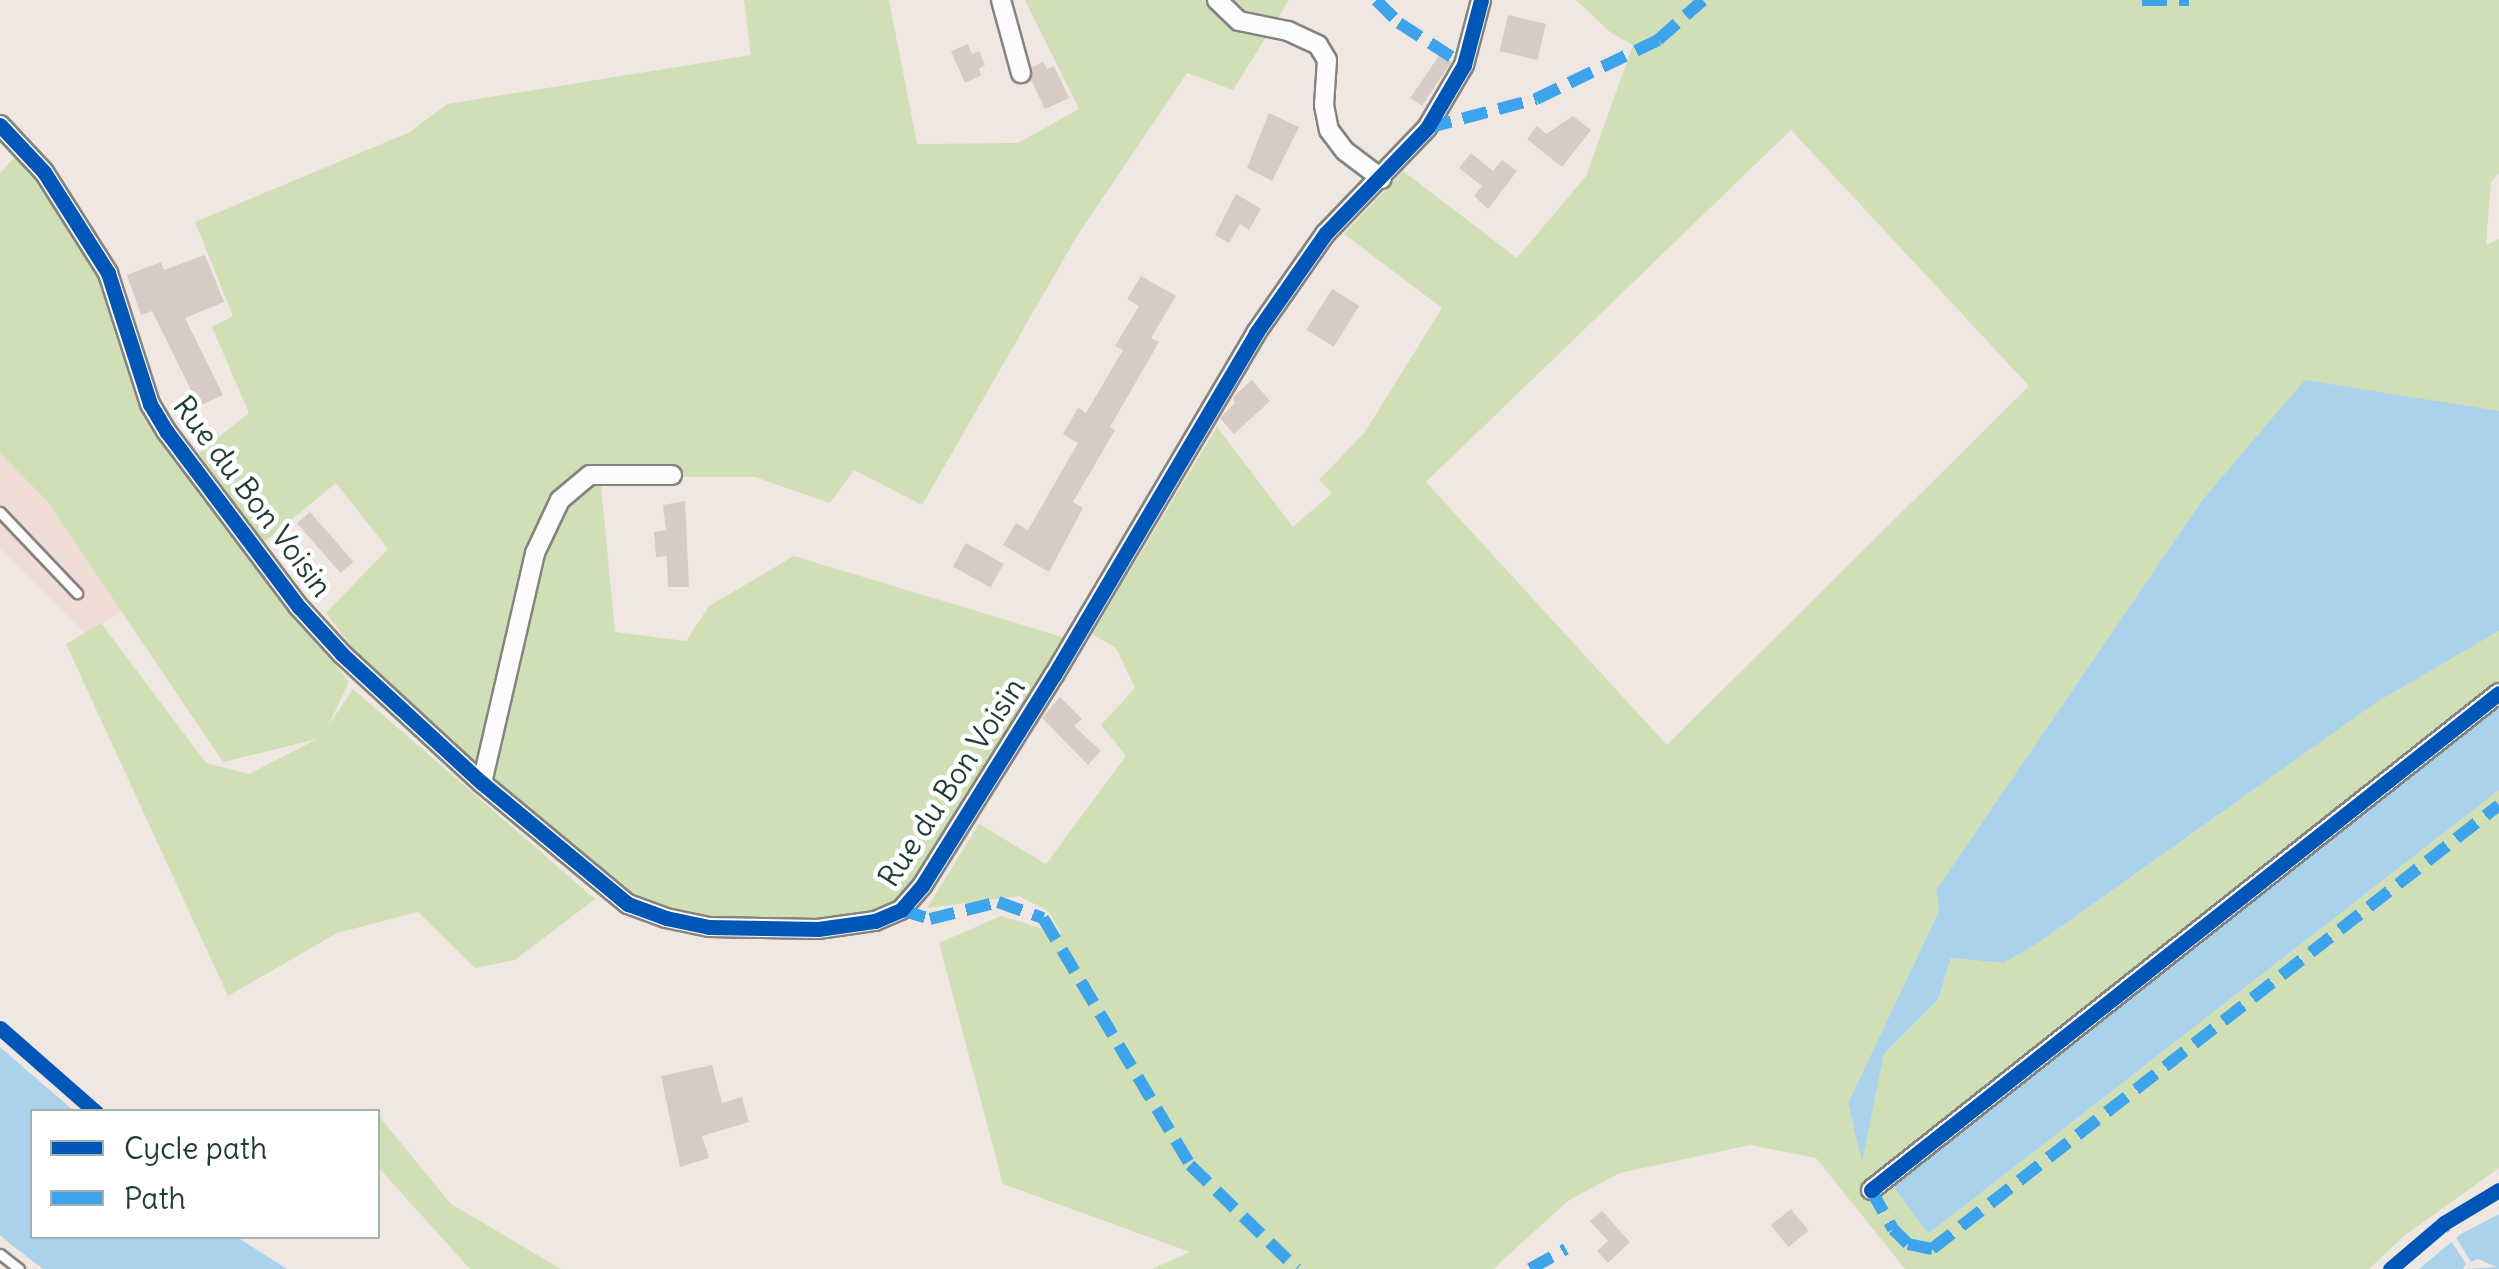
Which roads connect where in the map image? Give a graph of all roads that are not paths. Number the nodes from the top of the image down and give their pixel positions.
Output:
1 (1000, 0) edge
2 (1217, 0) edge
3 (1481, 0) edge
4 (1021, 74) dead end
5 (0, 125) edge
6 (1382, 179) junction
7 (672, 474) dead end
8 (0, 512) edge
9 (77, 592) dead end
10 (2499, 694) edge
11 (482, 783) junction
12 (1871, 1190) dead end
13 (0, 1254) edge
14 (19, 1269) edge

1 - 4 street
2 - 6 street
3 - 6 street, Rue du Bon Voisin
5 - 11 street, Rue du Bon Voisin
6 - 11 street, Rue du Bon Voisin
7 - 11 street
8 - 9 lane
10 - 12 street
13 - 14 lane

